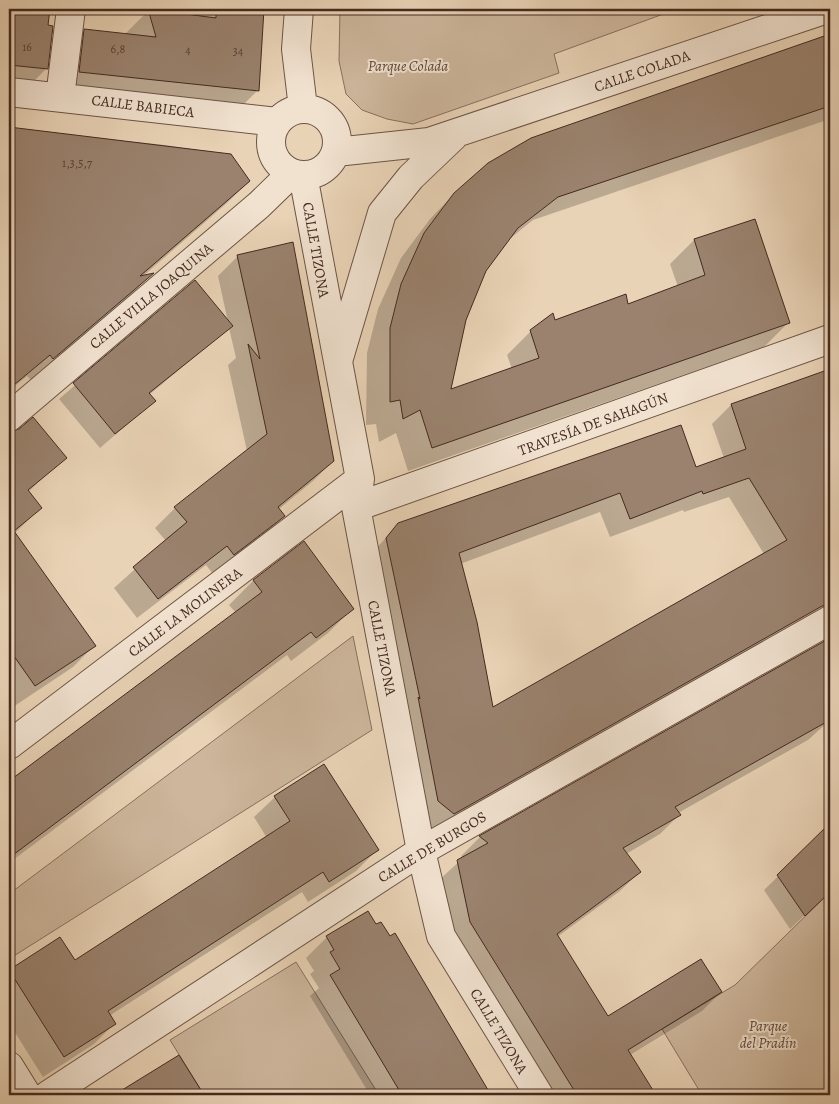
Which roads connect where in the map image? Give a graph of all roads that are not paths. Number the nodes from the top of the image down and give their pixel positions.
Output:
1 (71, 9) edge
2 (299, 9) edge
3 (827, 9) edge
4 (9, 92) edge
5 (60, 96) junction
6 (302, 108) junction
7 (277, 122) junction
8 (457, 133) junction
9 (336, 152) junction
10 (298, 174) junction
11 (830, 339) edge
12 (337, 362) junction
13 (9, 417) edge
14 (360, 479) junction
15 (356, 508) junction
16 (830, 620) edge
17 (9, 745) edge
18 (421, 851) junction
19 (9, 1066) edge
20 (27, 1095) edge
21 (48, 1095) edge
22 (539, 1095) edge

1 - 5 street
2 - 6 street
3 - 8 street, CALLE COLADA
4 - 5 street, CALLE BABIECA
5 - 7 street, CALLE BABIECA
6 - 7 street
6 - 9 street
7 - 10 street
8 - 9 street, CALLE COLADA
8 - 12 street, CALLE COLADA
9 - 10 street
10 - 12 street, CALLE TIZONA
10 - 13 street, CALLE VILLA JOAQUINA
11 - 15 street, TRAVESÍA DE SAHAGÚN
12 - 14 street, CALLE TIZONA
14 - 15 street, CALLE TIZONA
14 - 17 street, CALLE LA MOLINERA
15 - 18 street, CALLE TIZONA
16 - 18 street, CALLE DE BURGOS
18 - 21 street, CALLE DE BURGOS
18 - 22 street, CALLE TIZONA
19 - 20 street

